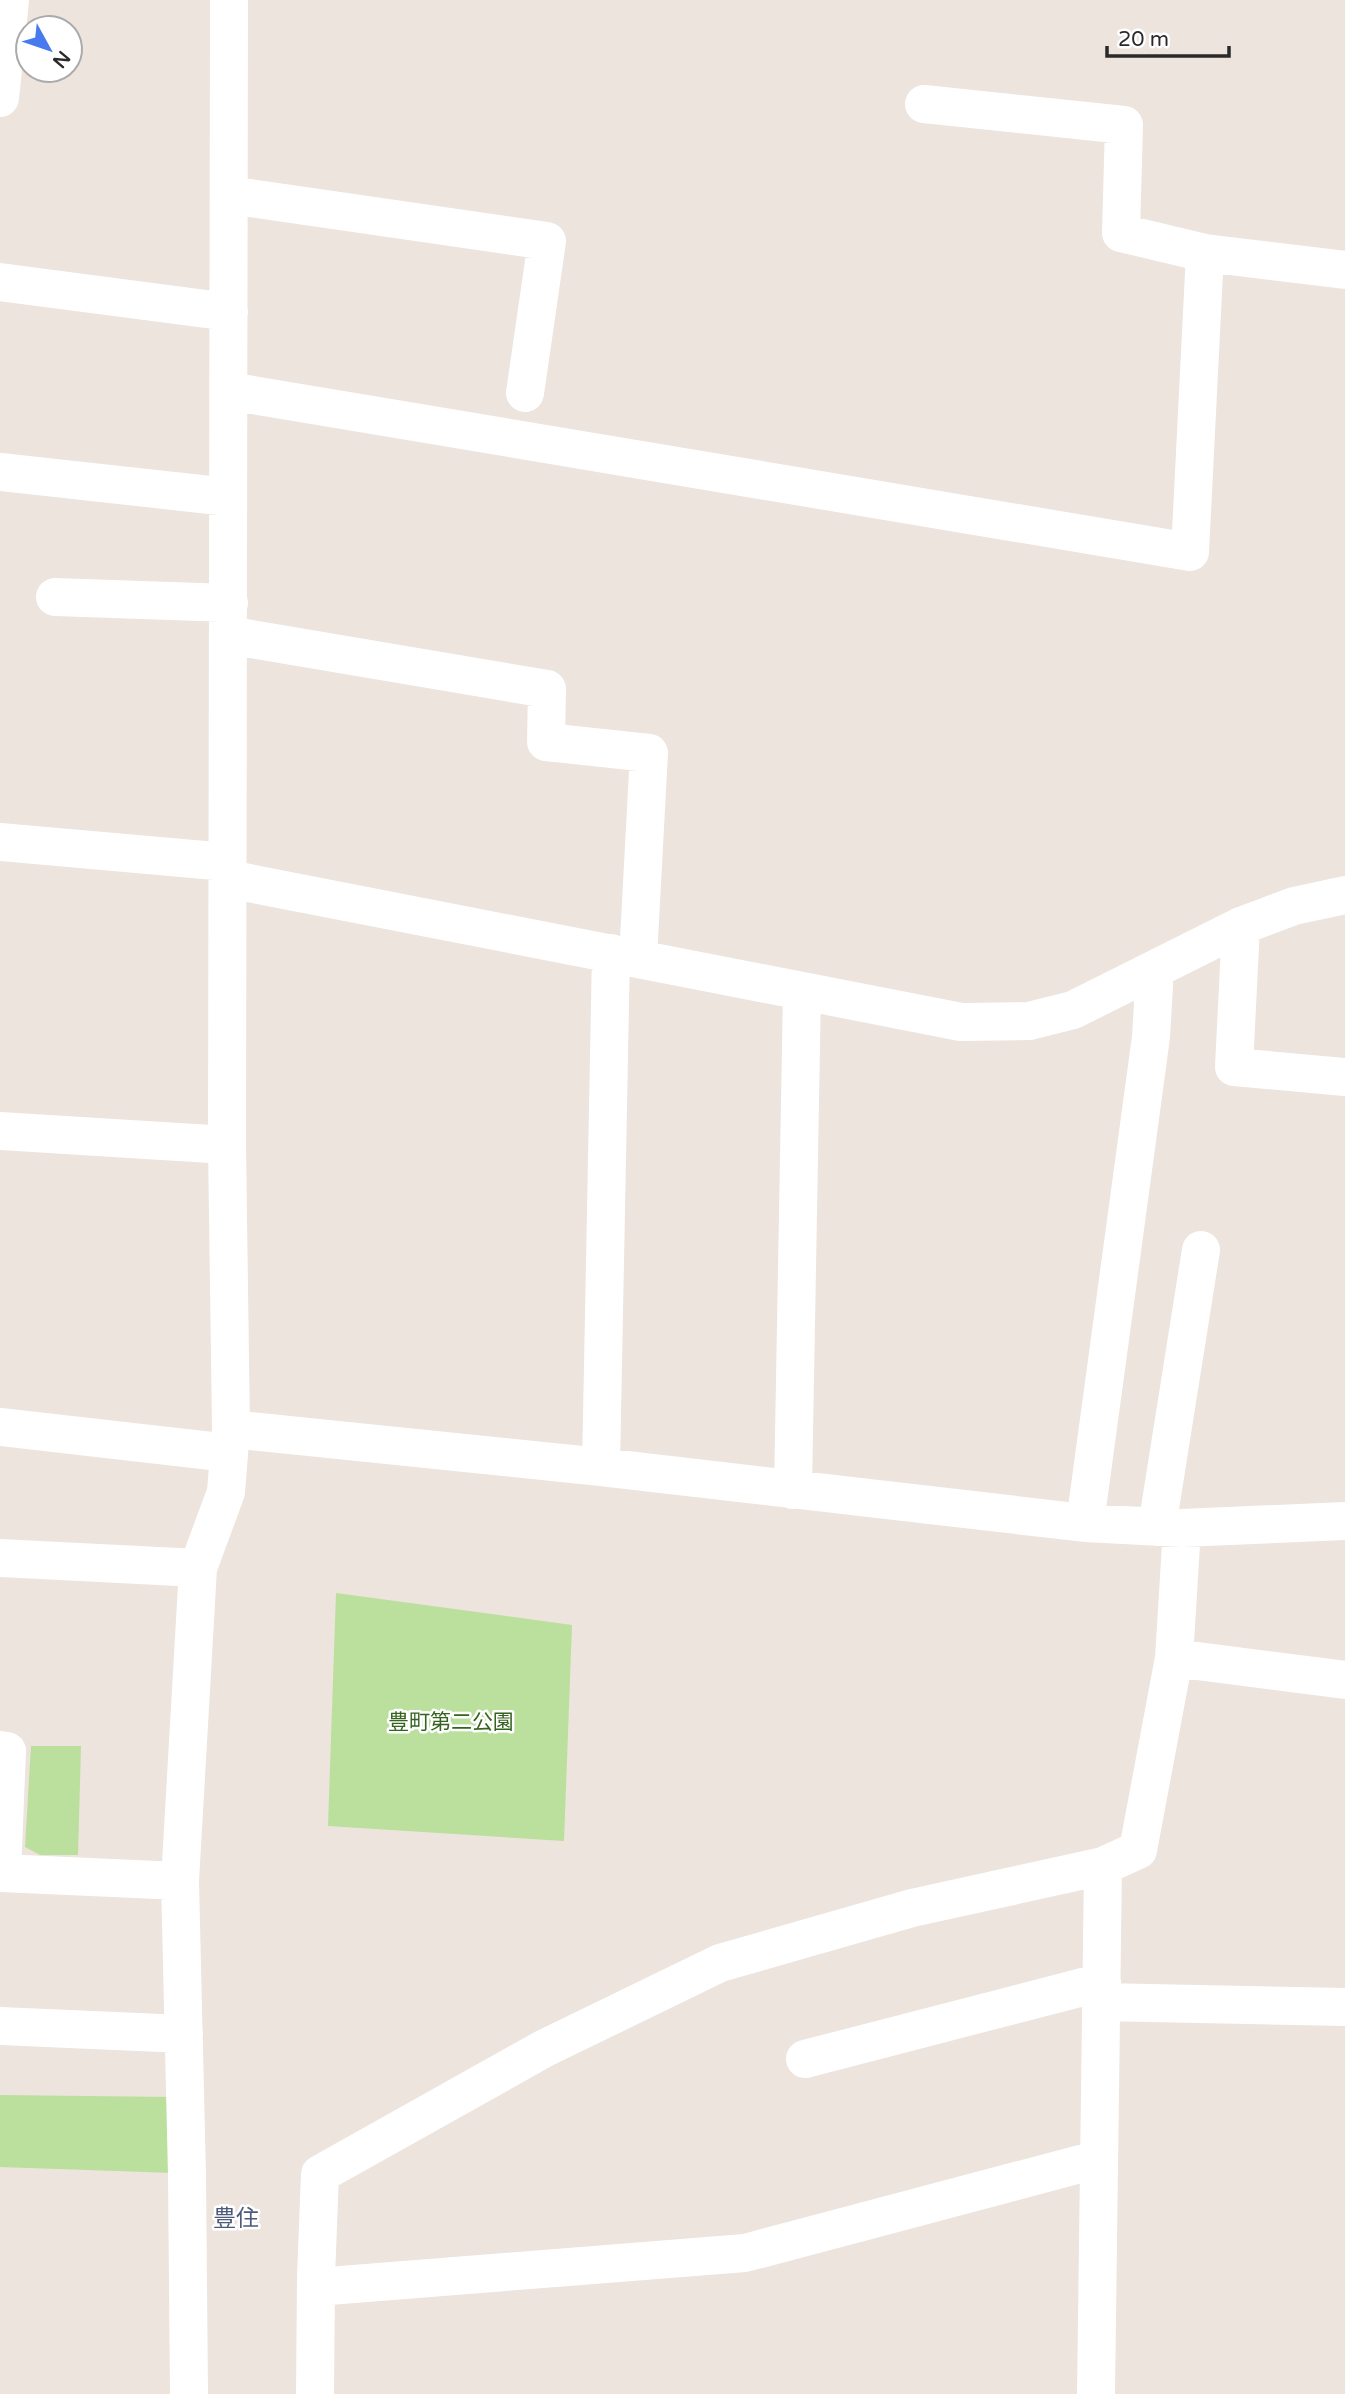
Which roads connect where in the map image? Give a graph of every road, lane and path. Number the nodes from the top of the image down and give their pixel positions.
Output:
1 (9, 0) edge
2 (229, 0) edge
3 (0, 98) edge
4 (924, 104) dead end
5 (229, 195) junction
6 (1205, 253) junction
7 (1345, 270) edge
8 (0, 282) edge
9 (229, 312) junction
10 (229, 391) junction
11 (525, 393) dead end
12 (0, 472) edge
13 (228, 497) junction
14 (55, 597) dead end
15 (229, 619) junction
16 (0, 842) edge
17 (228, 871) junction
18 (1345, 895) edge
19 (1241, 926) junction
20 (624, 956) junction
21 (1155, 968) junction
22 (802, 991) junction
23 (1345, 1077) edge
24 (0, 1131) edge
25 (228, 1145) junction
26 (1200, 1251) dead end
27 (0, 1427) edge
28 (230, 1441) junction
29 (601, 1467) junction
30 (793, 1490) junction
31 (1345, 1521) edge
32 (1085, 1523) junction
33 (1170, 1527) junction
34 (0, 1558) edge
35 (198, 1568) junction
36 (1174, 1658) junction
37 (1345, 1680) edge
38 (0, 1751) edge
39 (1103, 1866) junction
40 (1, 1873) edge
41 (180, 1881) junction
42 (1101, 1992) junction
43 (1345, 2007) edge
44 (0, 2026) edge
45 (184, 2034) junction
46 (805, 2059) dead end
47 (1099, 2159) junction
48 (316, 2287) junction
49 (189, 2394) edge
50 (315, 2394) edge
51 (1096, 2394) edge

1 - 3 street
2 - 5 street
4 - 6 street
5 - 9 street
5 - 11 street
6 - 7 street
6 - 10 street
8 - 9 street
9 - 10 street
10 - 13 street
12 - 13 street
13 - 15 street
14 - 15 street
15 - 17 street
15 - 20 street
16 - 17 street
17 - 20 street
17 - 25 street
18 - 19 street
19 - 21 street
19 - 23 street
20 - 22 street
20 - 29 street
21 - 22 street
21 - 32 street
22 - 30 street
24 - 25 street
25 - 28 street
26 - 33 street
27 - 28 street
28 - 29 street
28 - 35 street
29 - 30 street
30 - 32 street
31 - 33 street
32 - 33 street
33 - 36 street
34 - 35 street
35 - 41 street
36 - 37 street
36 - 39 street
38 - 40 street
39 - 42 street
39 - 48 street
40 - 41 street
41 - 45 street
42 - 43 street
42 - 46 street
42 - 47 street
44 - 45 street
45 - 49 street
47 - 48 street
47 - 51 street
48 - 50 street

